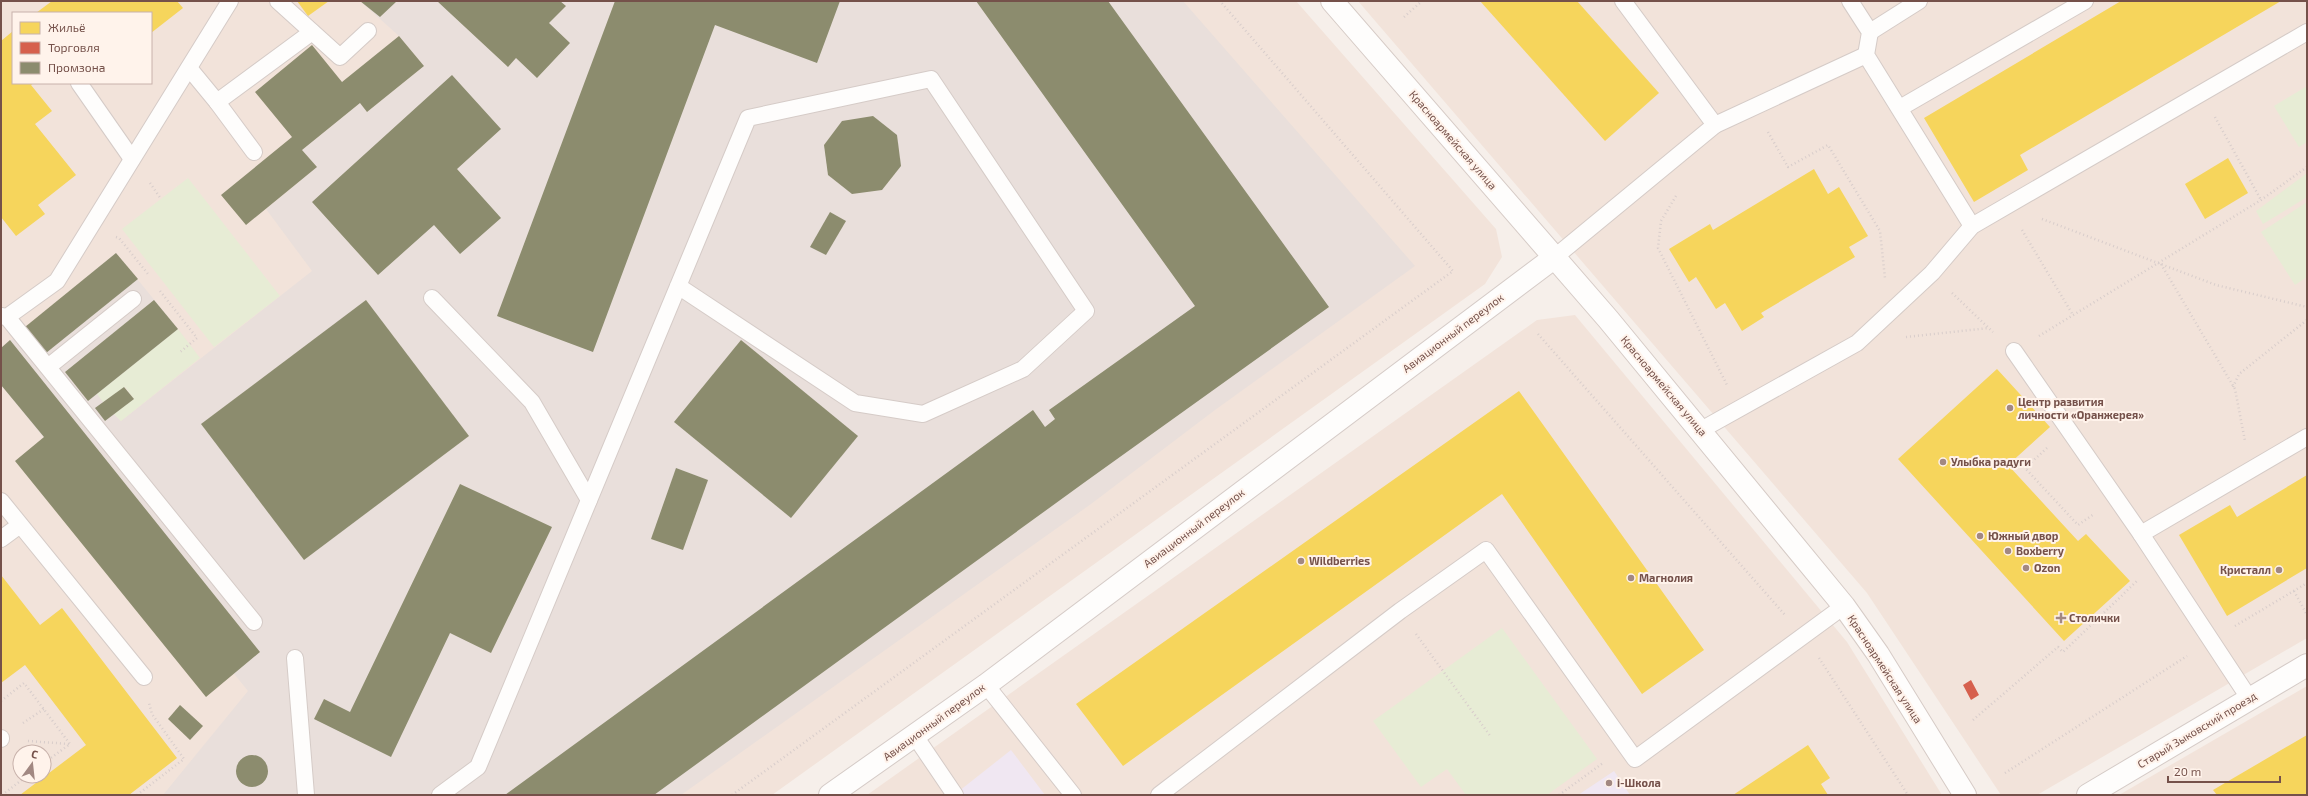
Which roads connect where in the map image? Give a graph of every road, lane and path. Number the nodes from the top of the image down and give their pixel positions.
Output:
1 (230, 1) edge
2 (278, 1) edge
3 (1220, 1) edge
4 (1332, 1) edge
5 (1422, 1) edge
6 (1623, 1) edge
7 (1850, 1) edge
8 (1919, 1) edge
9 (2085, 1) edge
10 (1404, 17) dead end
11 (368, 31) dead end
12 (312, 32) junction
13 (1870, 32) junction
14 (2307, 32) edge
15 (1866, 55) junction
16 (188, 68) junction
17 (80, 84) edge
18 (2202, 94) junction
19 (217, 102) junction
20 (1754, 107) junction
21 (1900, 108) junction
22 (1715, 125) junction
23 (254, 152) dead end
24 (132, 159) junction
25 (2307, 167) edge
26 (1677, 194) dead end
27 (2261, 200) junction
28 (2008, 206) junction
29 (1972, 226) junction
30 (1555, 257) junction
31 (2160, 263) junction
32 (1932, 273) junction
33 (678, 286) junction
34 (432, 298) dead end
35 (133, 299) dead end
36 (2307, 306) edge
37 (1889, 313) junction
38 (2073, 315) junction
39 (4, 317) edge
40 (2307, 320) edge
41 (1989, 328) junction
42 (1538, 334) dead end
43 (1904, 338) dead end
44 (2014, 351) junction
45 (48, 367) junction
46 (2233, 387) junction
47 (1738, 408) junction
48 (1701, 430) junction
49 (2068, 430) junction
50 (2307, 437) edge
51 (2251, 470) junction
52 (2115, 498) junction
53 (589, 500) junction
54 (1, 501) edge
55 (20, 525) junction
56 (2141, 534) junction
57 (1, 539) edge
58 (2159, 561) junction
59 (2307, 583) edge
60 (2294, 591) junction
61 (1844, 606) junction
62 (1400, 611) junction
63 (2307, 615) edge
64 (254, 622) dead end
65 (1803, 636) junction
66 (2211, 640) junction
67 (295, 658) dead end
68 (2307, 665) edge
69 (144, 677) joint
70 (986, 685) junction
71 (2249, 698) junction
72 (1, 701) edge
73 (1973, 720) dead end
74 (915, 736) junction
75 (1491, 737) dead end
76 (1, 738) edge
77 (70, 744) junction
78 (1626, 746) junction
79 (52, 757) edge
80 (2005, 773) dead end
81 (16, 784) edge
82 (2, 795) edge
83 (137, 795) edge
84 (306, 795) edge
85 (440, 795) edge
86 (732, 795) edge
87 (830, 795) edge
88 (955, 795) edge
89 (1073, 795) edge
90 (1159, 795) edge
91 (1559, 795) edge
92 (1908, 795) edge
93 (1965, 795) edge
94 (2088, 795) edge

1 - 16 lane
2 - 12 lane
3 - 86 path
4 - 30 street, Красноармейская улица
5 - 10 path
6 - 22 lane
7 - 13 lane
8 - 13 lane
9 - 21 lane
11 - 12 lane
12 - 19 lane
13 - 15 lane
14 - 18 lane
15 - 20 lane
15 - 21 lane
16 - 19 lane
16 - 24 lane
17 - 24 lane
18 - 27 path
18 - 28 lane
19 - 23 lane
20 - 22 lane
20 - 37 path
21 - 29 lane
22 - 30 lane
24 - 39 lane
25 - 27 path
26 - 47 path
27 - 31 path
28 - 29 lane
28 - 31 path
28 - 38 path
29 - 32 lane
30 - 48 street, Красноармейская улица
30 - 70 street, Авиационный переулок
31 - 36 path
31 - 38 path
31 - 46 path
32 - 37 lane
32 - 41 path
33 - 33 lane
33 - 53 lane
34 - 53 lane
35 - 45 lane
37 - 47 lane
38 - 44 path
39 - 45 lane
40 - 46 path
41 - 43 path
41 - 44 path
42 - 65 path
44 - 49 lane
45 - 64 lane
46 - 51 path
47 - 48 lane
48 - 61 street, Красноармейская улица
49 - 52 lane
49 - 52 path
50 - 51 lane
51 - 56 lane
52 - 56 lane
53 - 85 lane
54 - 55 lane
55 - 57 lane
55 - 69 lane
56 - 58 lane
58 - 66 lane
58 - 73 path
59 - 60 path
60 - 63 path
60 - 66 path
61 - 65 lane
61 - 93 street, Красноармейская улица
62 - 75 path
62 - 78 lane
62 - 90 lane
65 - 78 lane
65 - 92 path
66 - 71 lane
66 - 80 path
67 - 84 lane
68 - 71 street, Старый Зыковский проезд
69 - 83 path
70 - 74 street, Авиационный переулок
70 - 89 lane
71 - 94 street, Старый Зыковский проезд
72 - 77 path
74 - 87 street, Авиационный переулок
74 - 88 lane
76 - 77 path
77 - 79 path
78 - 91 path
81 - 82 path

